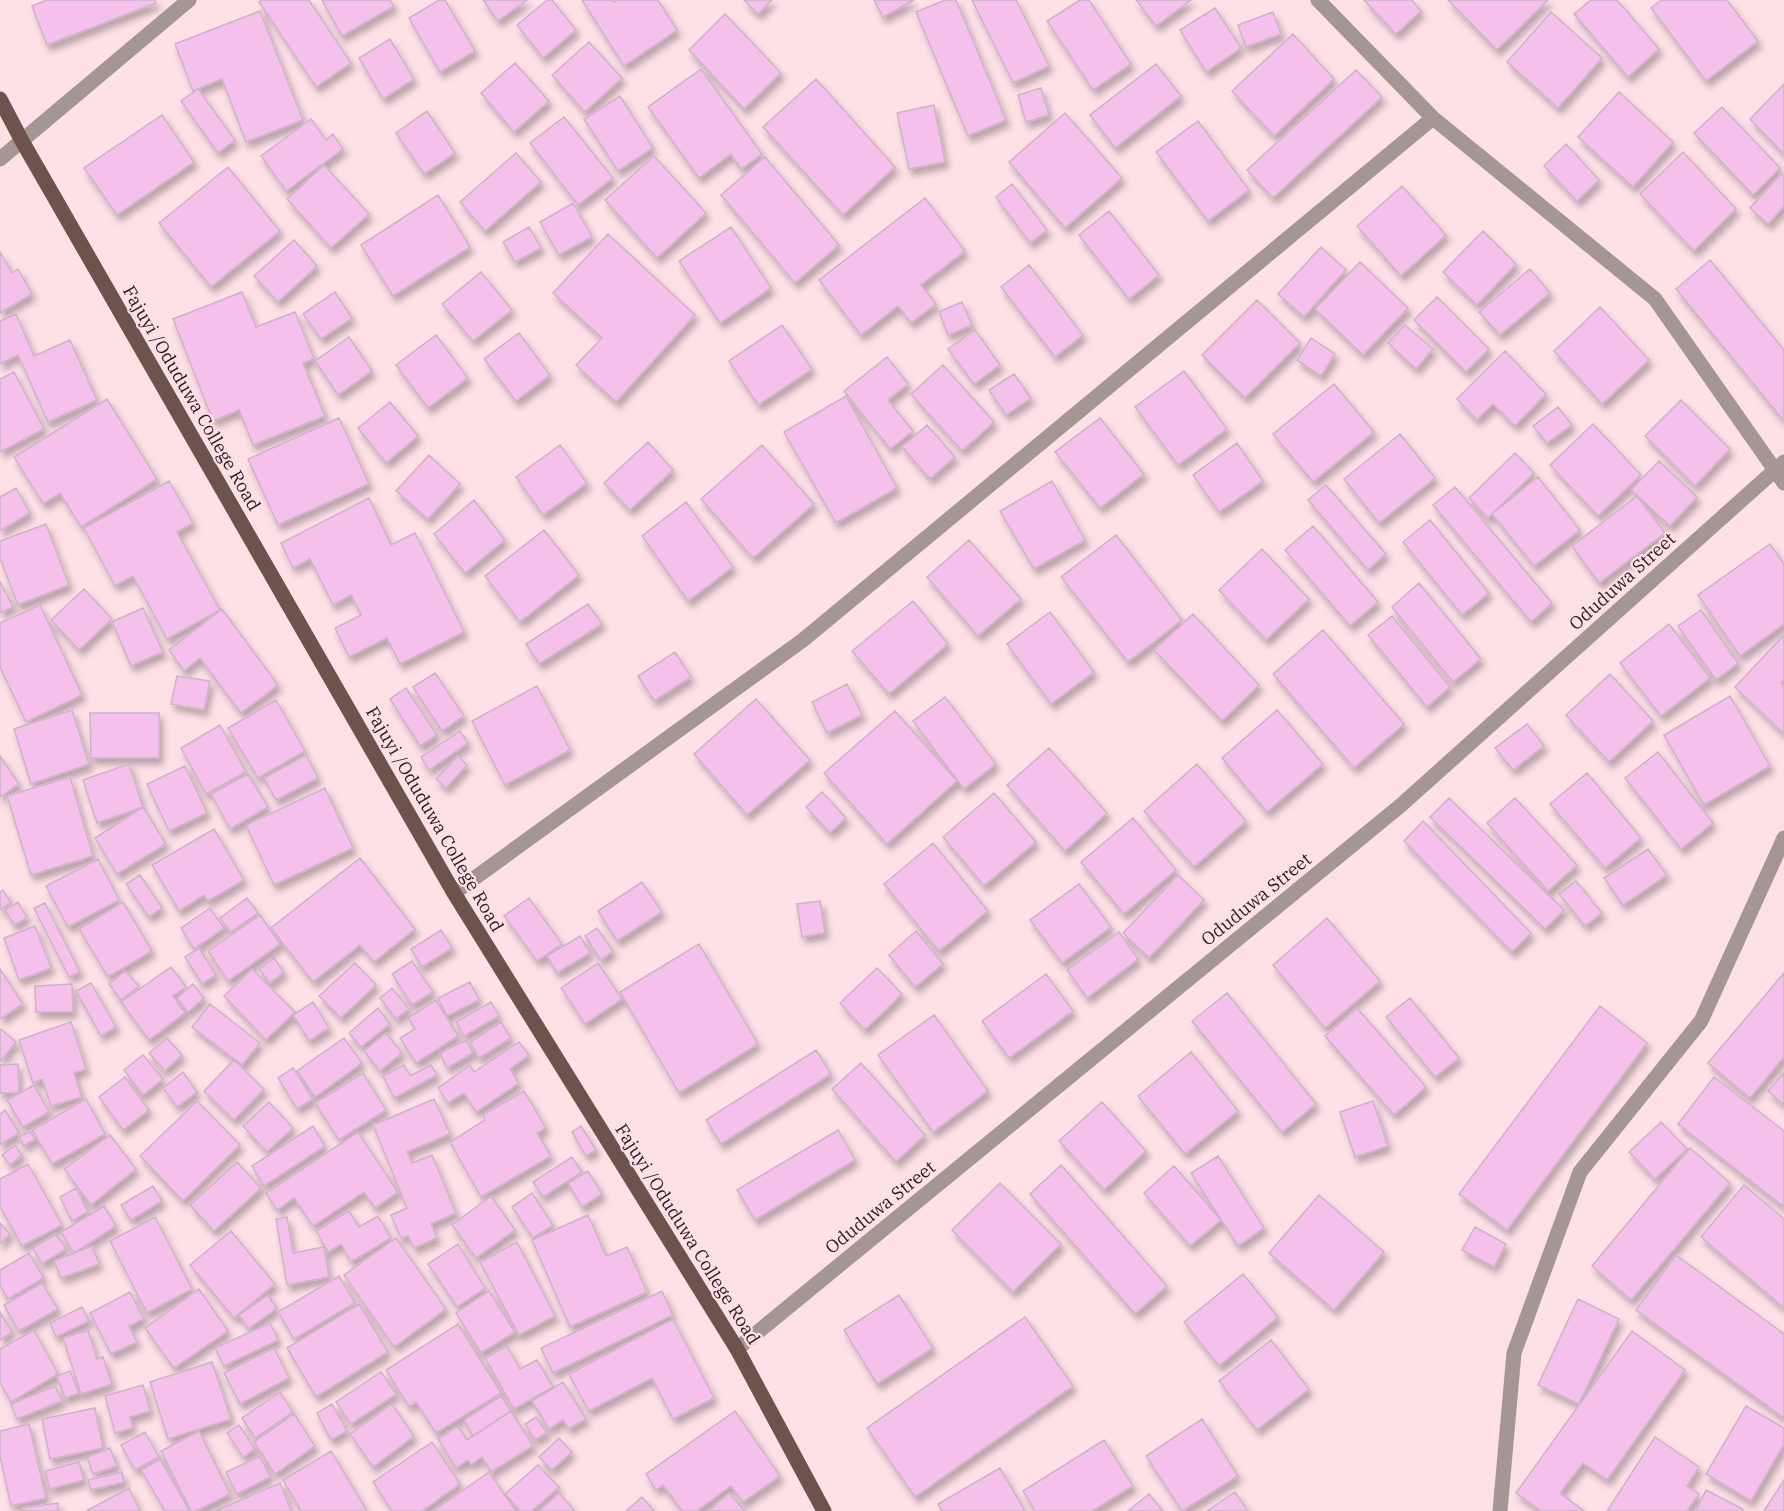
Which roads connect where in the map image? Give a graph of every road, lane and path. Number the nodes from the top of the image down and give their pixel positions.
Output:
1 (189, 0) edge
2 (1318, 0) edge
3 (0, 99) edge
4 (1433, 118) junction
5 (22, 141) junction
6 (0, 159) edge
7 (1779, 466) edge
8 (1784, 483) edge
9 (1784, 838) edge
10 (454, 893) junction
11 (737, 1349) junction
12 (824, 1511) edge
13 (1500, 1511) edge

1 - 5 street
2 - 4 street
3 - 5 main road, Fajuyi /Oduduwa College Road
4 - 7 street
4 - 10 street
5 - 6 street
5 - 10 main road, Fajuyi /Oduduwa College Road
7 - 8 street
7 - 11 street, Oduduwa Street
9 - 13 street
10 - 11 main road, Fajuyi /Oduduwa College Road
11 - 12 main road, Fajuyi /Oduduwa College Road

